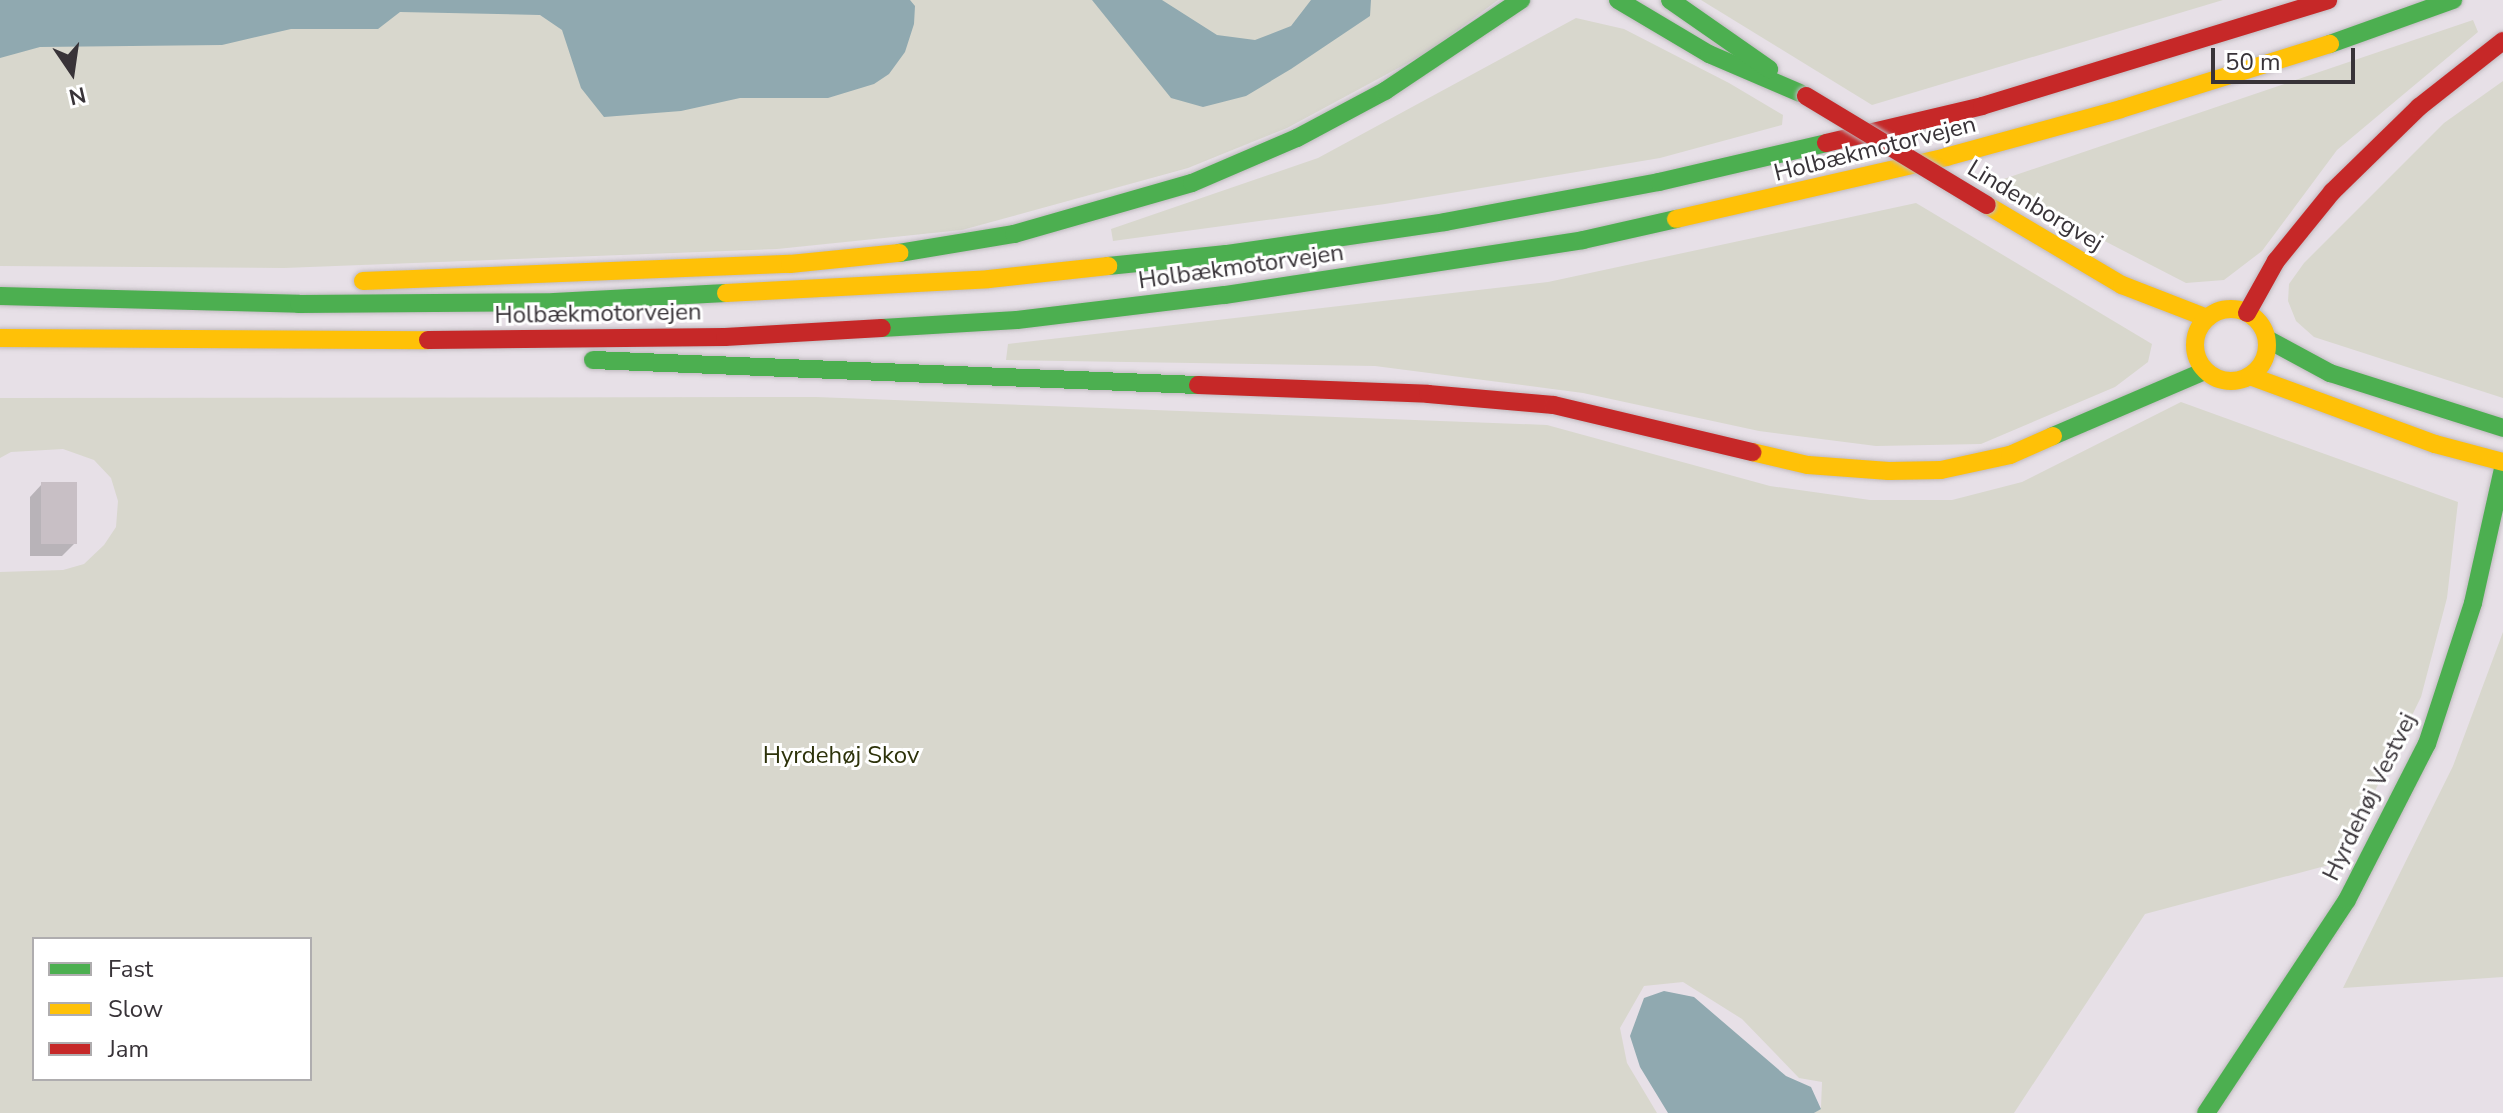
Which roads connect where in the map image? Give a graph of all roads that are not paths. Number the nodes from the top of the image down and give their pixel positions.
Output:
1 (1521, 0) edge
2 (1618, 0) edge
3 (1646, 0) edge
4 (1670, 0) edge
5 (2328, 0) edge
6 (2453, 0) edge
7 (2503, 41) edge
8 (1753, 57) junction
9 (1803, 94) junction
10 (347, 282) dead end
11 (299, 284) dead end
12 (2122, 285) junction
13 (0, 296) edge
14 (158, 298) junction
15 (2247, 313) junction
16 (2207, 318) junction
17 (0, 338) edge
18 (2267, 339) junction
19 (418, 340) junction
20 (2195, 340) junction
21 (2205, 371) junction
22 (2250, 376) junction
23 (2503, 428) edge
24 (2503, 462) edge
25 (2503, 469) edge
26 (2206, 1113) edge

1 - 10 main road
2 - 9 main road, Lindenborgvej
3 - 8 main road
4 - 8 main road, Lindenborgvej
5 - 14 main road, Holbækmotorvejen
6 - 19 main road, Holbækmotorvejen
7 - 15 main road
8 - 9 main road, Lindenborgvej
9 - 12 main road, Lindenborgvej, bridge
11 - 14 main road
12 - 16 main road, Lindenborgvej
12 - 20 main road, Lindenborgvej
13 - 14 main road, Holbækmotorvejen
15 - 16 main road
15 - 18 main road
16 - 20 main road
17 - 19 main road, Holbækmotorvejen
18 - 22 main road
18 - 23 main road
19 - 21 main road
20 - 21 main road
21 - 22 main road
22 - 24 main road
25 - 26 main road, Hyrdehøj Vestvej

